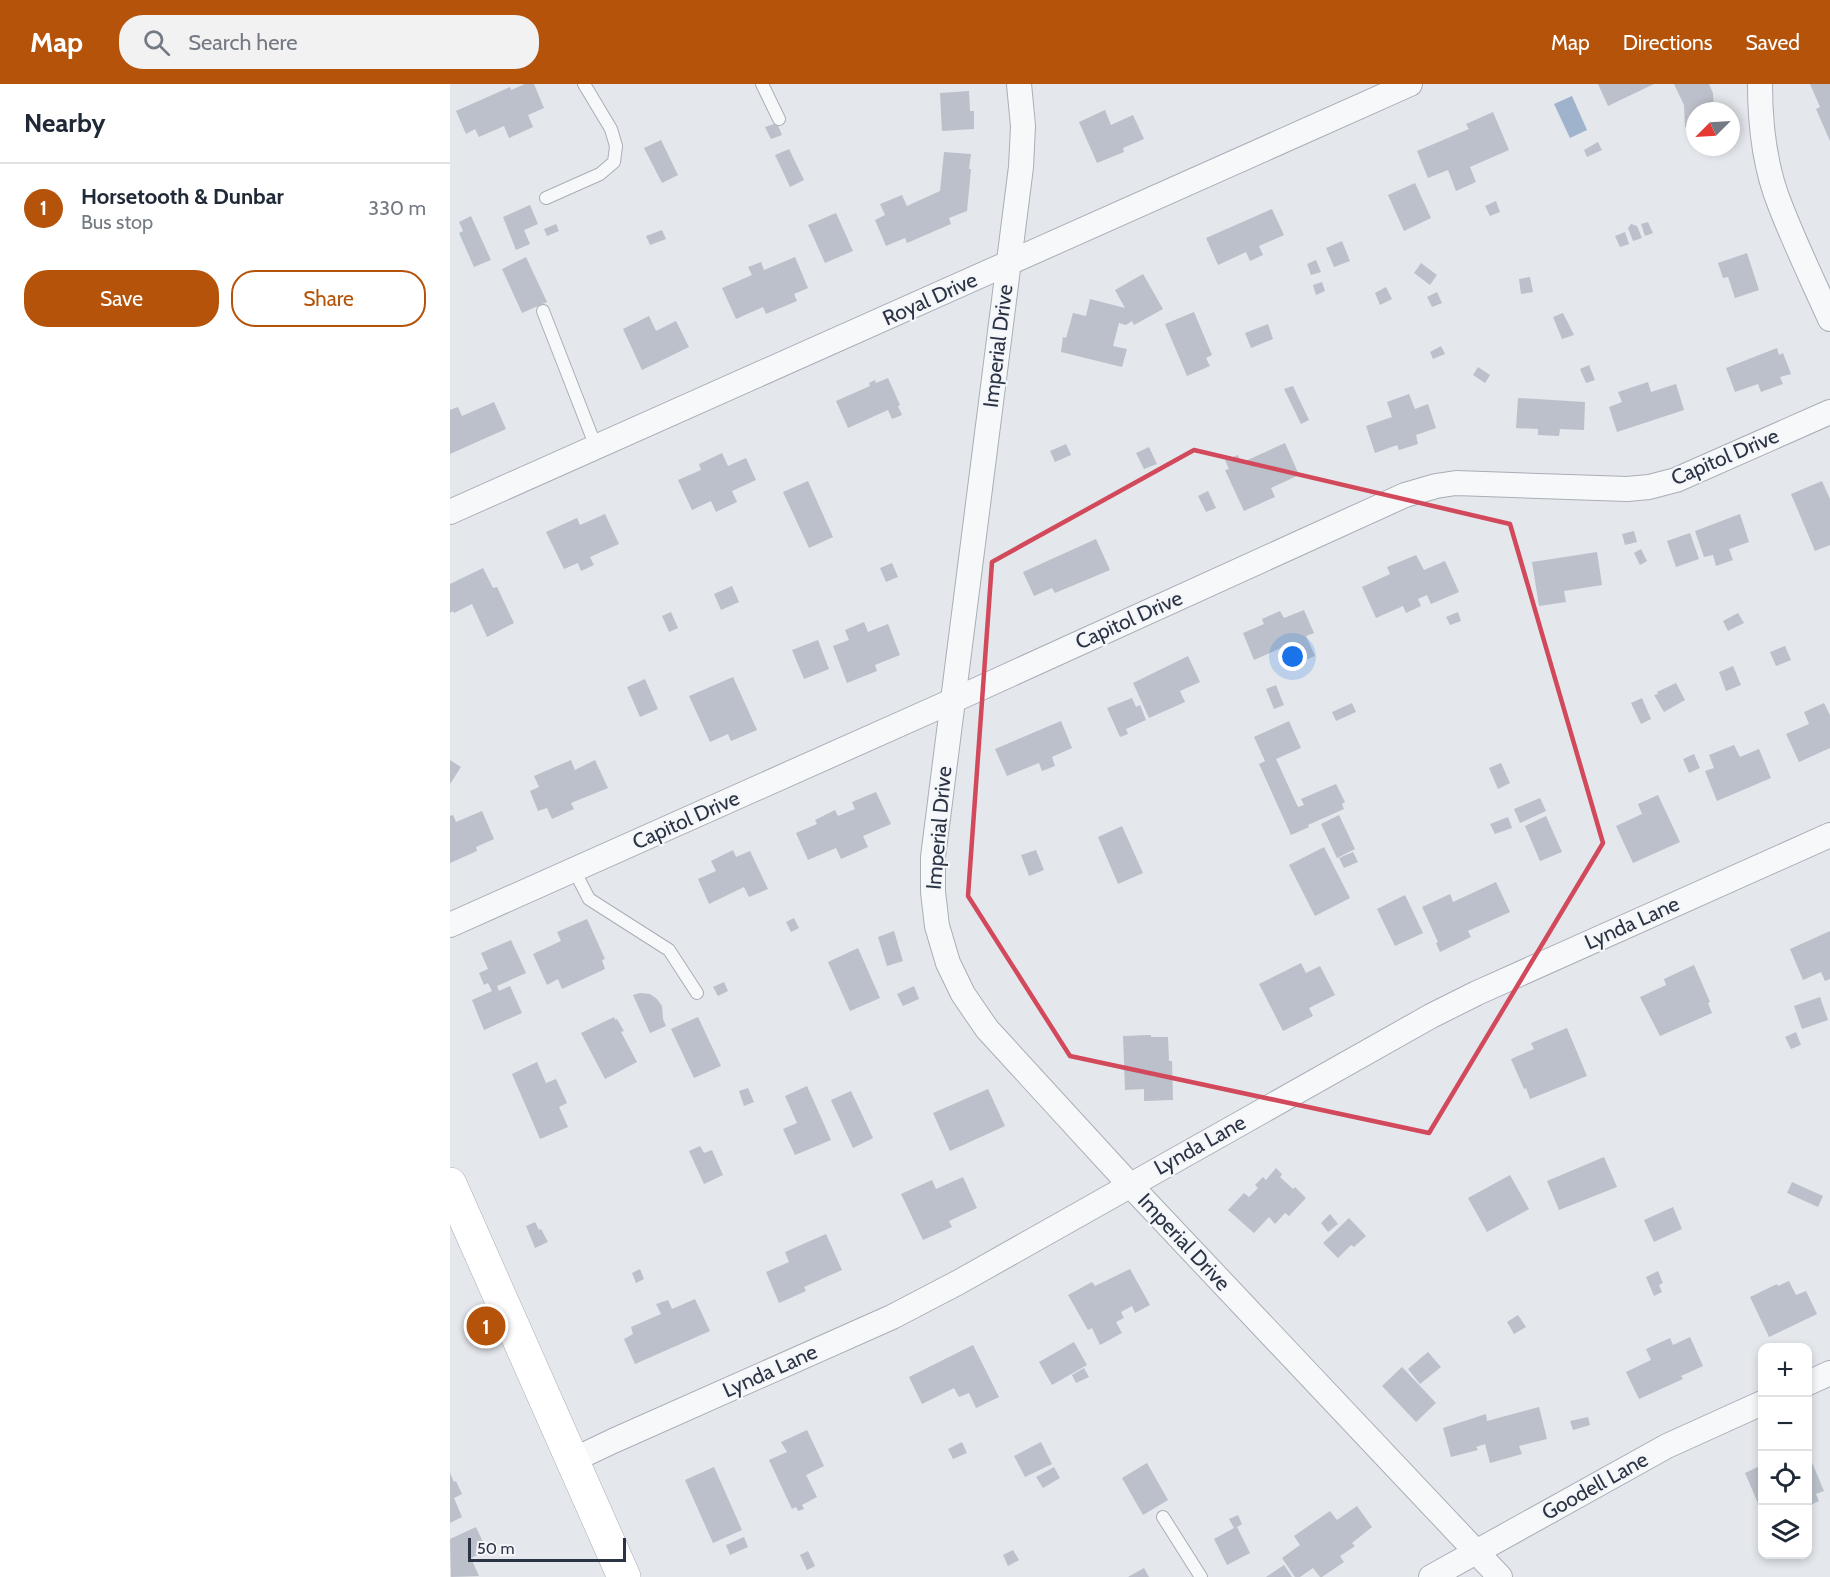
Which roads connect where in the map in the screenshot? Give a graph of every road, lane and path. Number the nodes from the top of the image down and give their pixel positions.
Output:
1 (585, 84) edge
2 (762, 84) edge
3 (1019, 84) edge
4 (1410, 84) edge
5 (1760, 84) edge
6 (779, 118) dead end
7 (546, 198) dead end
8 (1008, 264) junction
9 (543, 311) dead end
10 (1830, 319) edge
11 (1830, 412) edge
12 (596, 447) junction
13 (450, 512) edge
14 (952, 701) junction
15 (1830, 835) edge
16 (574, 870) junction
17 (450, 925) edge
18 (698, 993) dead end
19 (1130, 1185) junction
20 (453, 1197) edge
21 (1830, 1373) edge
22 (1812, 1381) edge
23 (1758, 1405) edge
24 (573, 1460) junction
25 (1163, 1517) dead end
26 (1477, 1552) junction
27 (624, 1577) edge
28 (1201, 1577) edge
29 (1431, 1577) edge
30 (1500, 1577) edge

1 - 7 lane
2 - 6 lane
3 - 8 street, Imperial Drive
4 - 8 street, Royal Drive
5 - 10 street
8 - 12 street, Royal Drive
8 - 14 street, Imperial Drive
9 - 12 lane
11 - 14 street, Capitol Drive
12 - 13 street, Royal Drive
14 - 16 street, Capitol Drive
14 - 19 street, Imperial Drive
15 - 19 street, Lynda Lane
16 - 17 street, Capitol Drive
16 - 18 lane
19 - 24 street, Lynda Lane
19 - 26 street, Imperial Drive
20 - 24 main road
21 - 22 street
23 - 26 street, Goodell Lane
24 - 27 main road
25 - 28 lane
26 - 29 street, Goodell Lane
26 - 30 street, Imperial Drive

